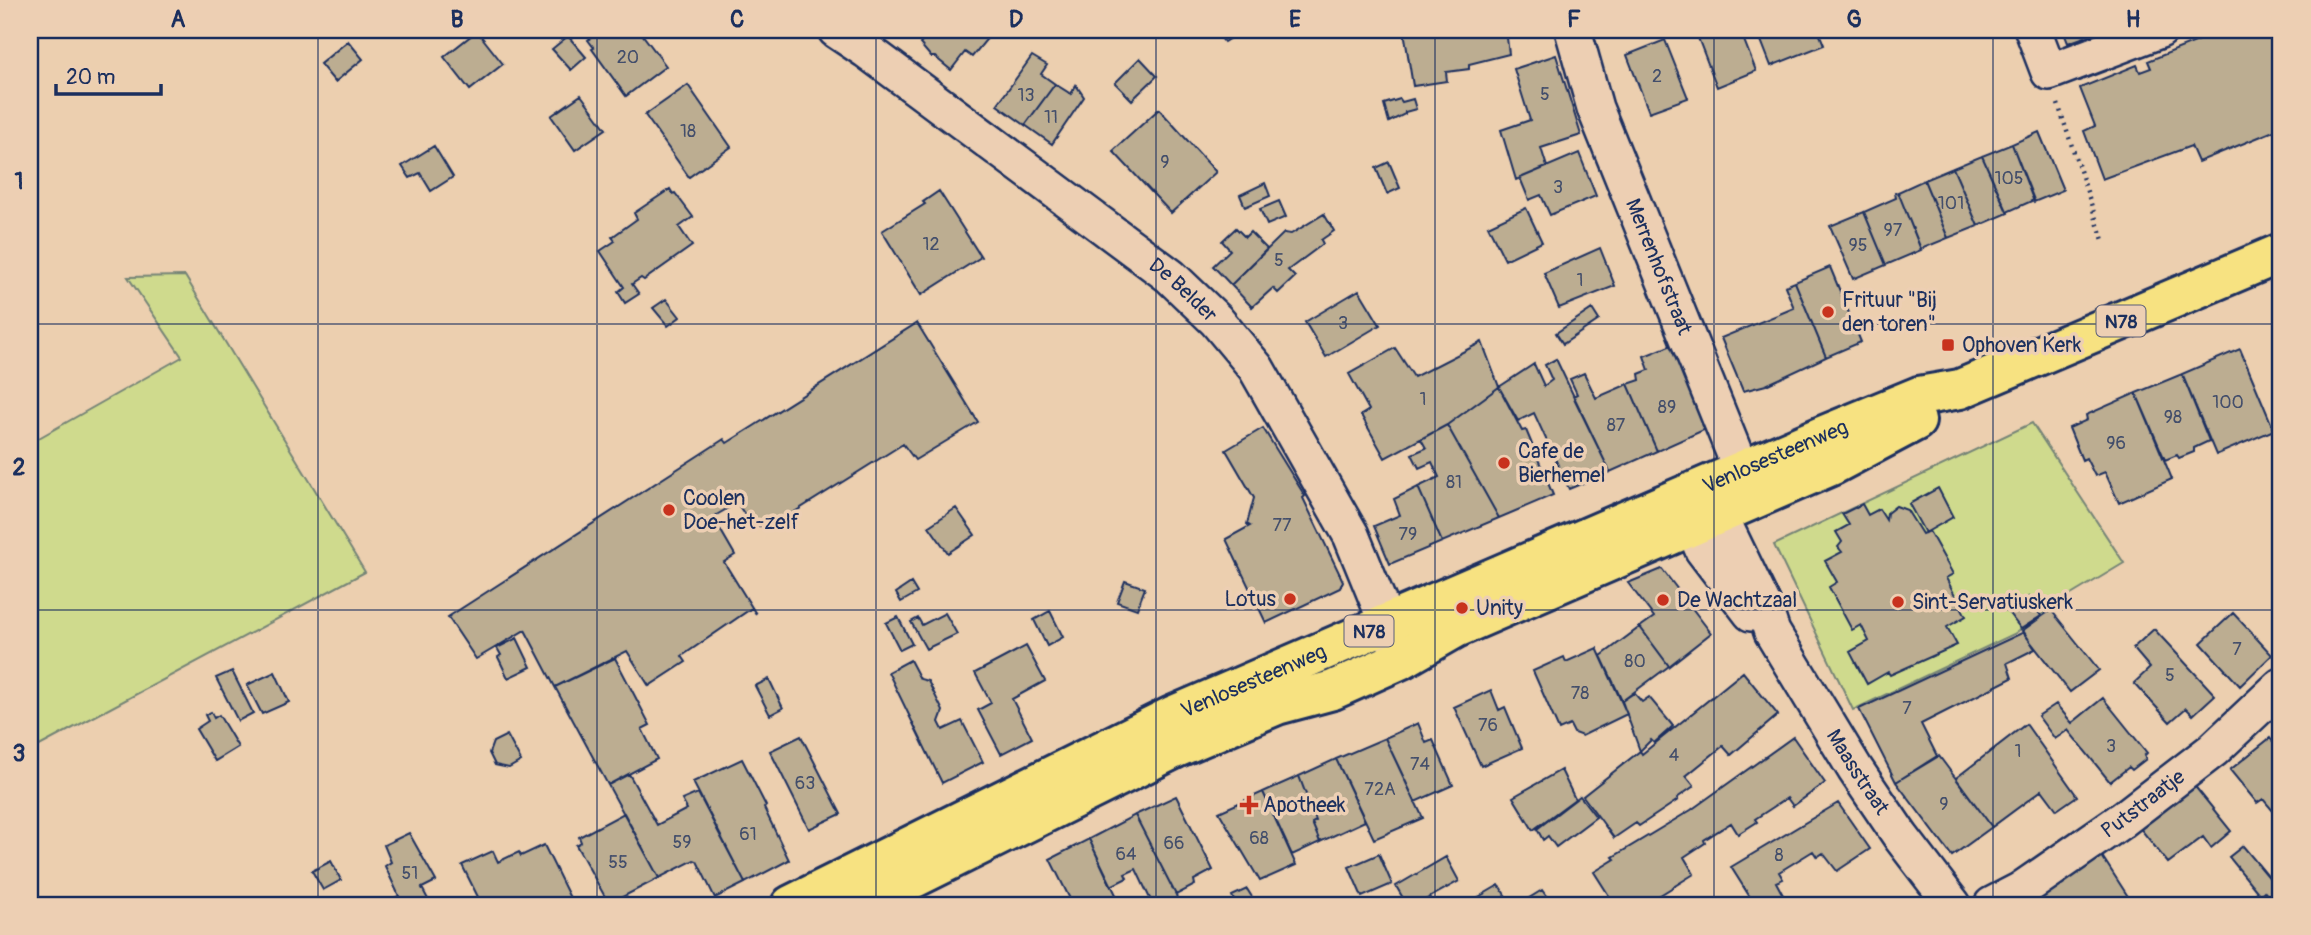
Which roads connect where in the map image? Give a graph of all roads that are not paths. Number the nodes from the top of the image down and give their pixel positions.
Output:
1 (836, 30) edge
2 (2032, 30) edge
3 (2160, 30) edge
4 (1582, 33) edge
5 (2281, 253) edge
6 (1720, 500) junction
7 (1386, 624) junction
8 (1402, 659) junction
9 (2281, 686) edge
10 (791, 905) edge
11 (860, 905) edge
12 (1953, 905) edge
13 (1992, 905) edge

1 - 7 street, De Belder
2 - 3 street
4 - 6 street, Merrenhofstraat
5 - 6 main road, Venlosesteenweg / N78
6 - 7 main road, Venlosesteenweg / N78
6 - 8 main road, Venlosesteenweg / N78
6 - 12 street, Maasstraat
7 - 8 street, De Belder
7 - 10 main road, Venlosesteenweg / N78
8 - 11 main road, Venlosesteenweg / N78
9 - 13 street, Putstraatje

